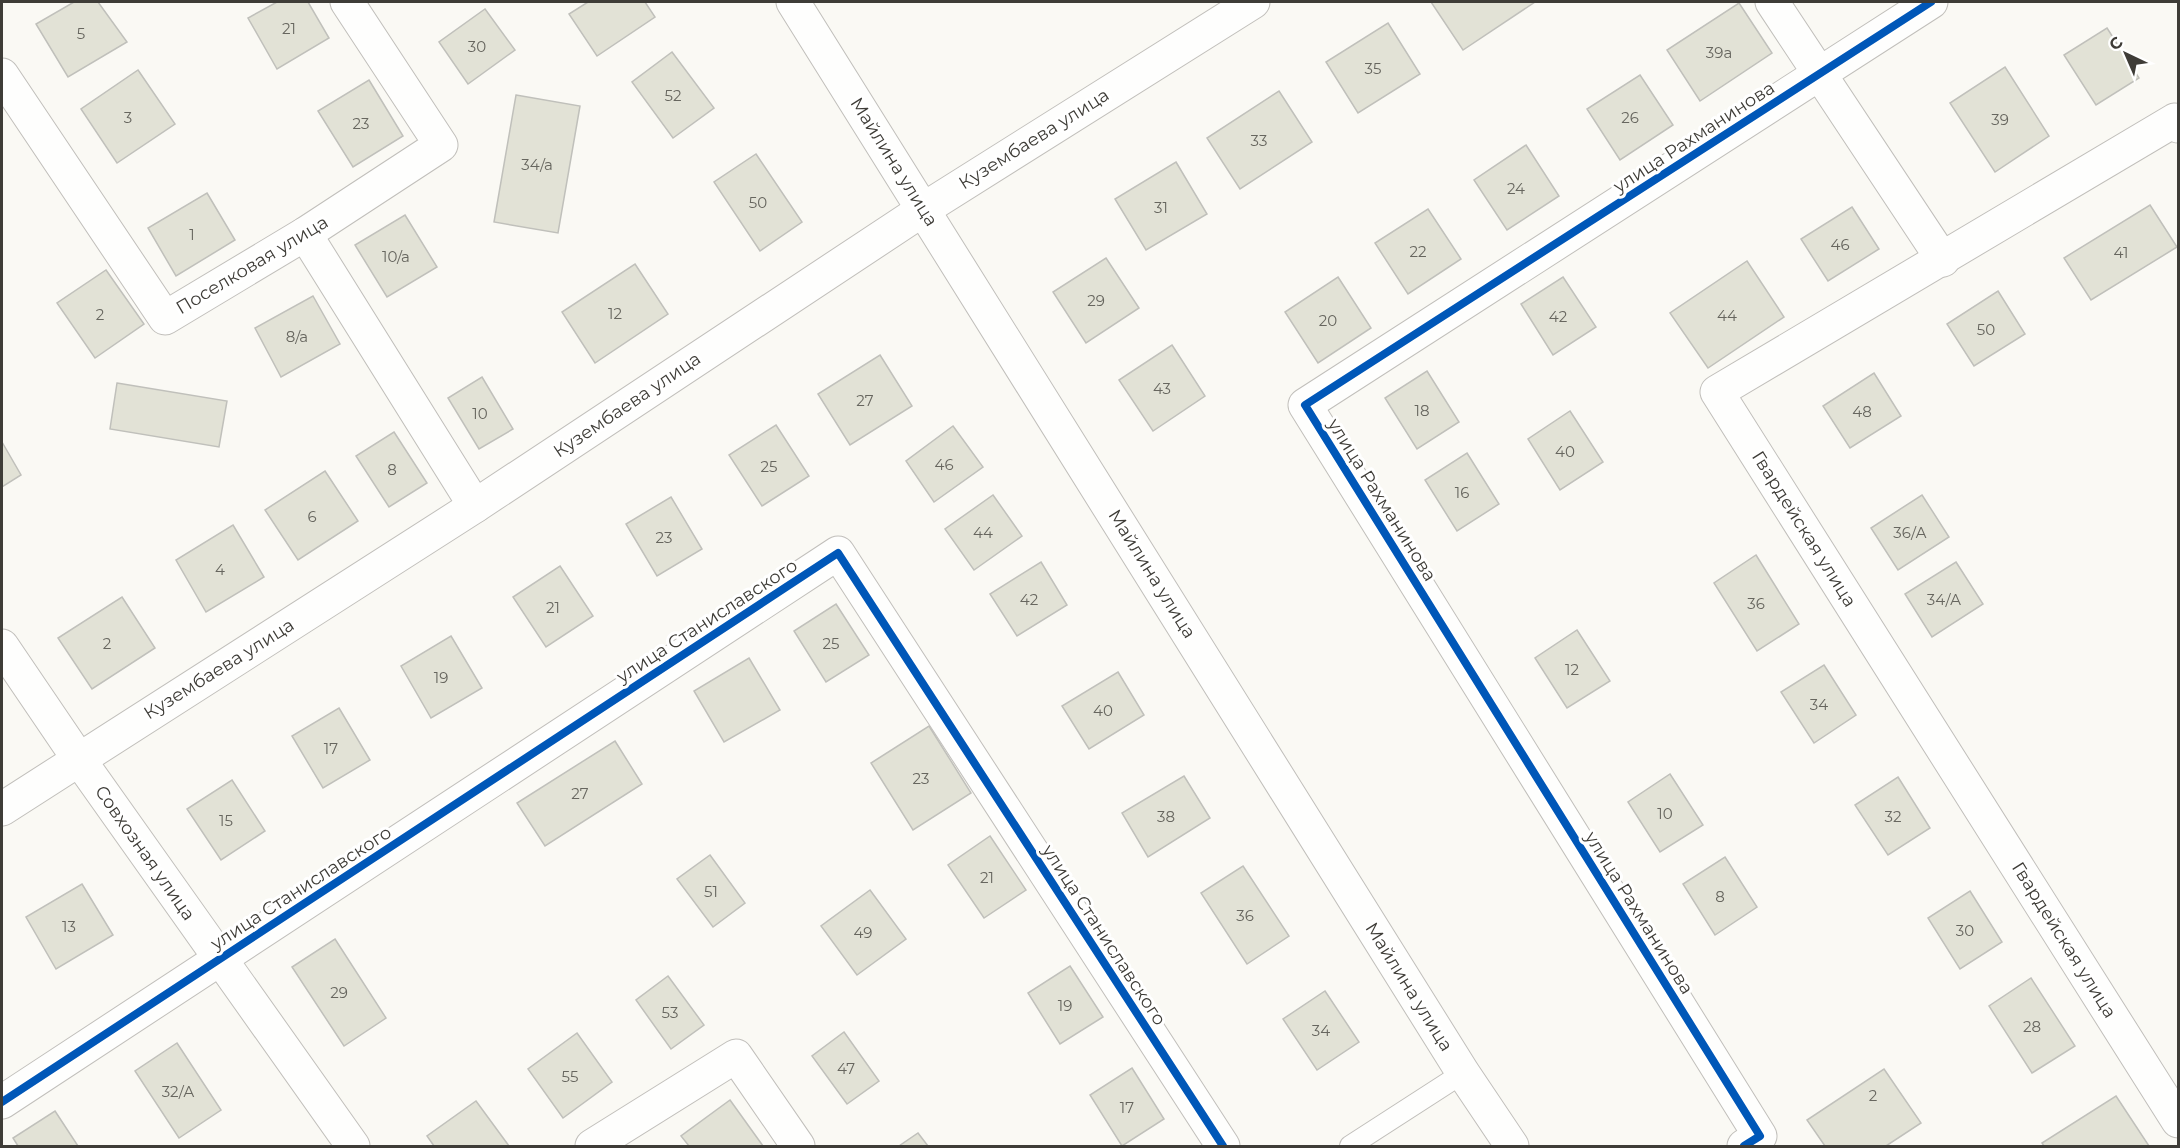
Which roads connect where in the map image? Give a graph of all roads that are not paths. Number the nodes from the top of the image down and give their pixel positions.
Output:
1 (347, 2) edge
2 (793, 2) edge
3 (1253, 2) edge
4 (1772, 2) edge
5 (1931, 2) edge
6 (1820, 74) junction
7 (2, 75) edge
8 (2178, 126) edge
9 (924, 209) junction
10 (305, 234) junction
11 (1942, 260) junction
12 (475, 506) junction
13 (2, 646) edge
14 (78, 758) junction
15 (2, 809) edge
16 (220, 959) junction
17 (1463, 1073) junction
18 (2, 1102) edge
19 (2178, 1121) edge
20 (353, 1146) edge
21 (592, 1146) edge
22 (798, 1146) edge
23 (1223, 1146) edge
24 (1350, 1146) edge
25 (1512, 1146) edge
26 (1744, 1146) edge

1 - 10 street, Поселковая улица
2 - 9 street, Майлина улица
3 - 9 street, Кузембаева улица
4 - 6 street
5 - 6 street, улица Рахманинова
6 - 11 street
6 - 26 street, улица Рахманинова
7 - 10 street, Поселковая улица
8 - 11 street, Гвардейская улица
9 - 12 street, Кузембаева улица
9 - 17 street, Майлина улица
10 - 12 street
11 - 19 street, Гвардейская улица
12 - 14 street, Кузембаева улица
13 - 14 street, Совхозная улица
14 - 15 street, Кузембаева улица
14 - 16 street, Совхозная улица
16 - 18 street, улица Станиславского
16 - 20 street, Совхозная улица
16 - 23 street, улица Станиславского
17 - 24 lane
17 - 25 street, Майлина улица
21 - 22 street

